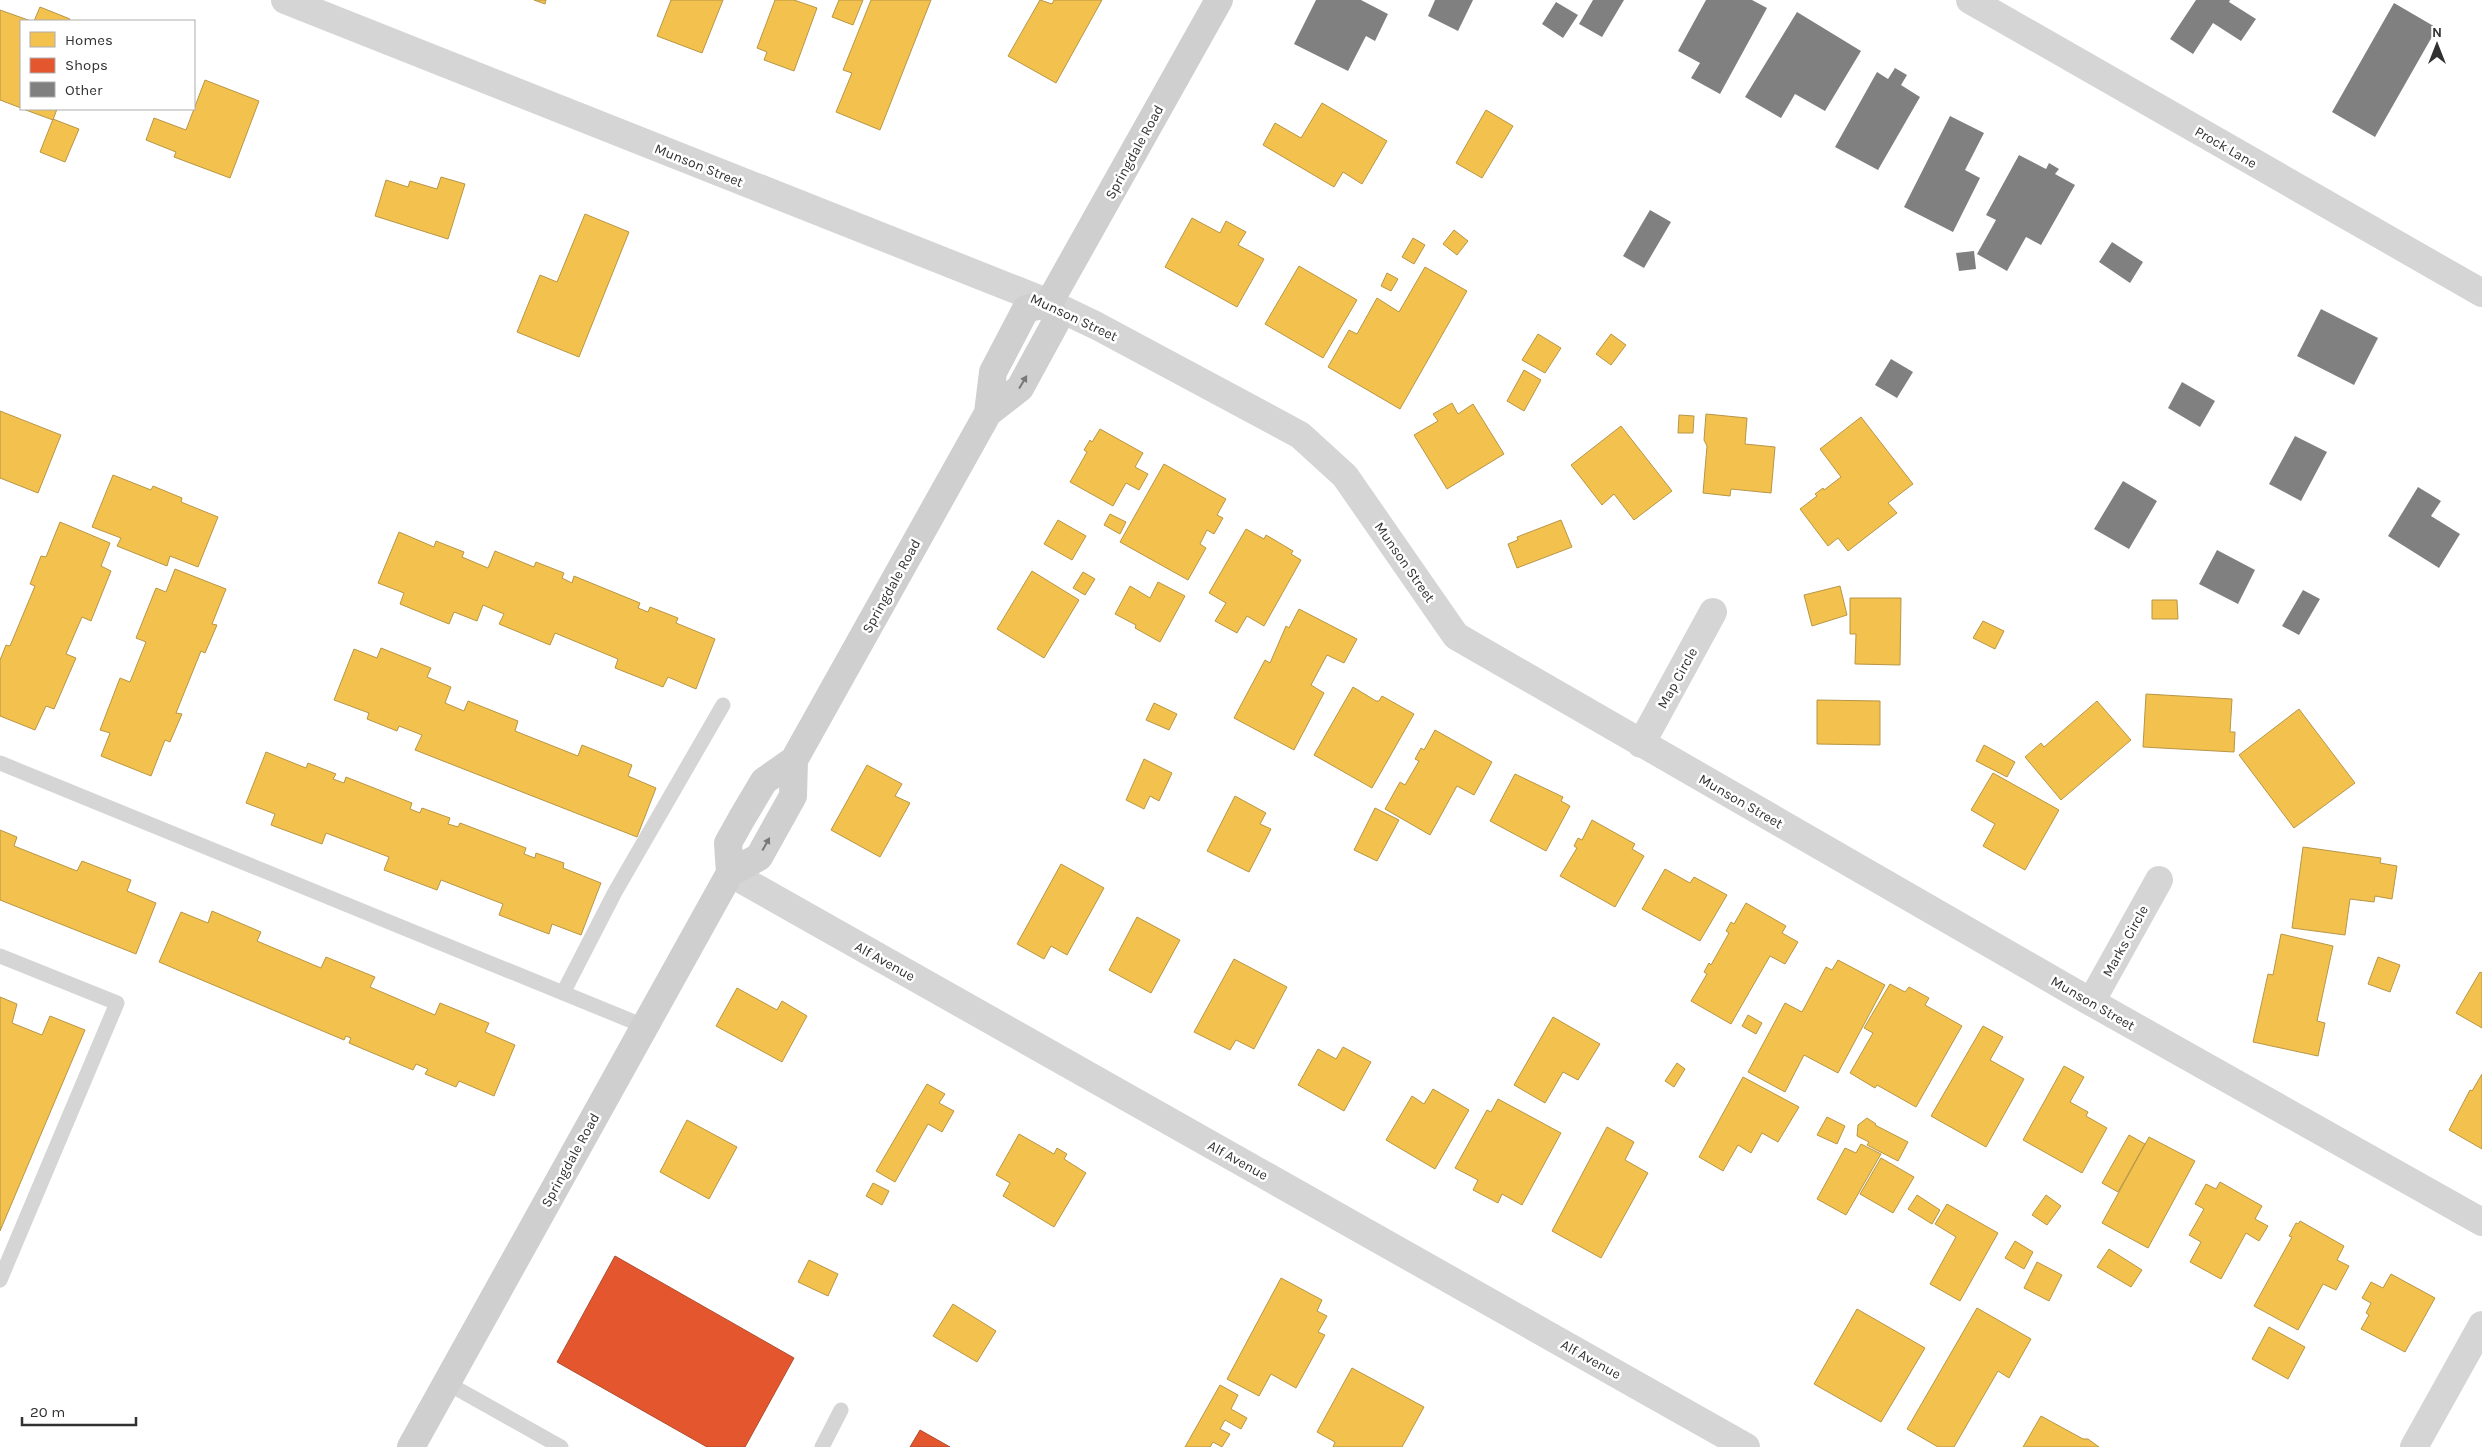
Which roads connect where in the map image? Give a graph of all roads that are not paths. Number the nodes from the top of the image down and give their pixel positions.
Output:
1 (284, 0) edge
2 (1219, 0) edge
3 (1970, 0) edge
4 (2482, 293) edge
5 (1049, 304) junction
6 (1713, 612) dead end
7 (722, 705) dead end
8 (1641, 744) junction
9 (0, 764) edge
10 (730, 873) junction
11 (2159, 880) dead end
12 (0, 956) edge
13 (563, 993) junction
14 (2092, 1002) junction
15 (644, 1026) junction
16 (2482, 1222) edge
17 (0, 1280) edge
18 (2482, 1325) edge
19 (447, 1383) junction
20 (841, 1410) dead end
21 (411, 1447) edge
22 (561, 1447) edge
23 (822, 1447) edge
24 (1746, 1447) edge
25 (2414, 1447) edge

1 - 5 street, Munson Street
2 - 5 main road, Springdale Road
3 - 4 street, Prock Lane
5 - 8 street, Munson Street
5 - 10 main road, Springdale Road
6 - 8 street, Map Circle
7 - 13 lane
8 - 14 street, Munson Street
9 - 13 lane
10 - 15 main road, Springdale Road
10 - 24 street, Alf Avenue
11 - 14 street, Marks Circle
12 - 17 lane
13 - 15 lane
14 - 16 street, Munson Street
15 - 19 main road, Springdale Road
18 - 25 street
19 - 21 main road, Springdale Road
19 - 22 lane
20 - 23 lane

